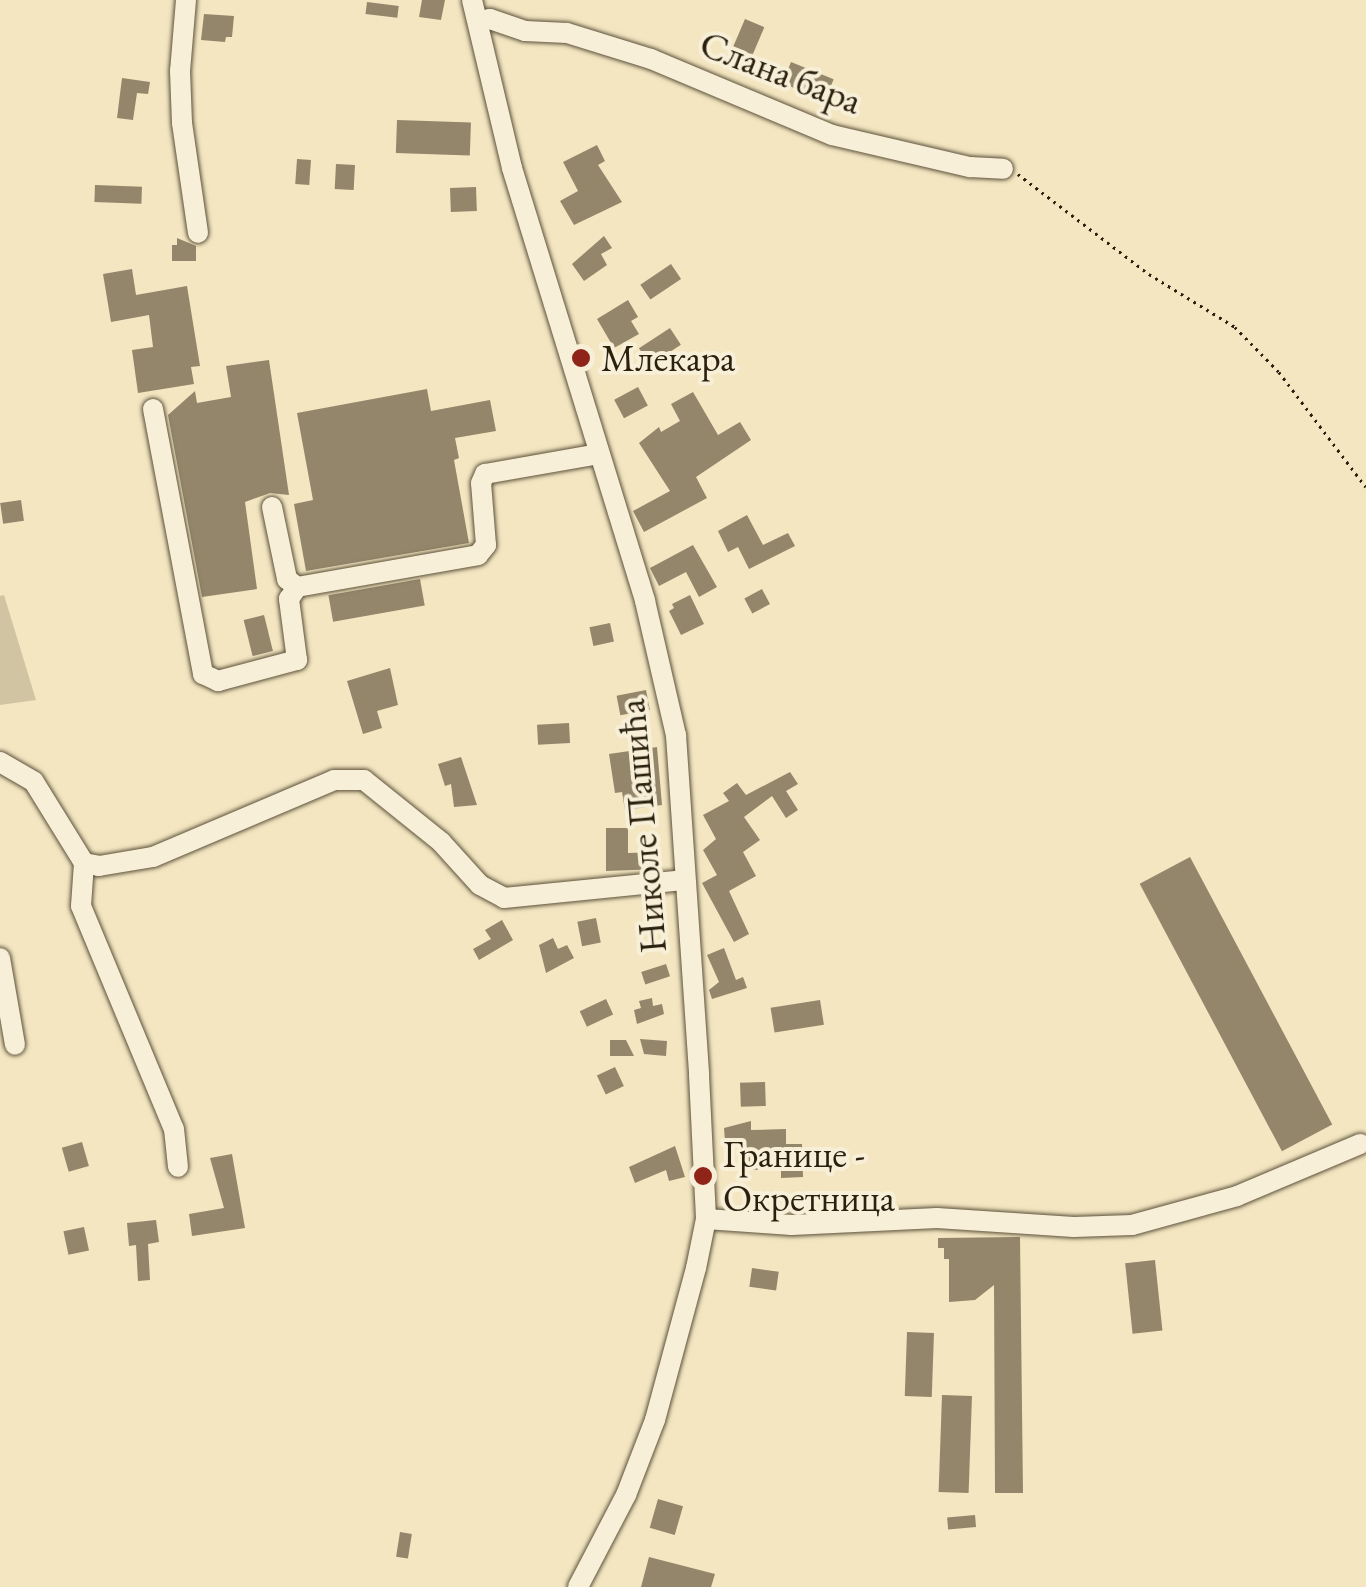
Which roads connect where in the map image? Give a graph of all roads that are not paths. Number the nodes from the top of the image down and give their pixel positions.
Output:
1 (186, 0) edge
2 (472, 0) edge
3 (478, 21) junction
4 (1003, 169) road end
5 (198, 233) dead end
6 (154, 410) dead end
7 (598, 454) junction
8 (272, 507) dead end
9 (297, 587) junction
10 (0, 762) edge
11 (84, 864) junction
12 (683, 880) junction
13 (0, 958) edge
14 (15, 1045) dead end
15 (1360, 1144) dead end
16 (178, 1166) dead end
17 (706, 1219) junction
18 (578, 1587) edge

1 - 5 street
2 - 3 street, Николе Пашића
3 - 4 street, Слана бара
3 - 7 street, Николе Пашића
6 - 9 street
7 - 9 street
7 - 12 street, Николе Пашића
8 - 9 street
10 - 11 street
11 - 12 street
11 - 16 street
12 - 17 street, Николе Пашића
13 - 14 street
15 - 17 street
17 - 18 street, Николе Пашића

